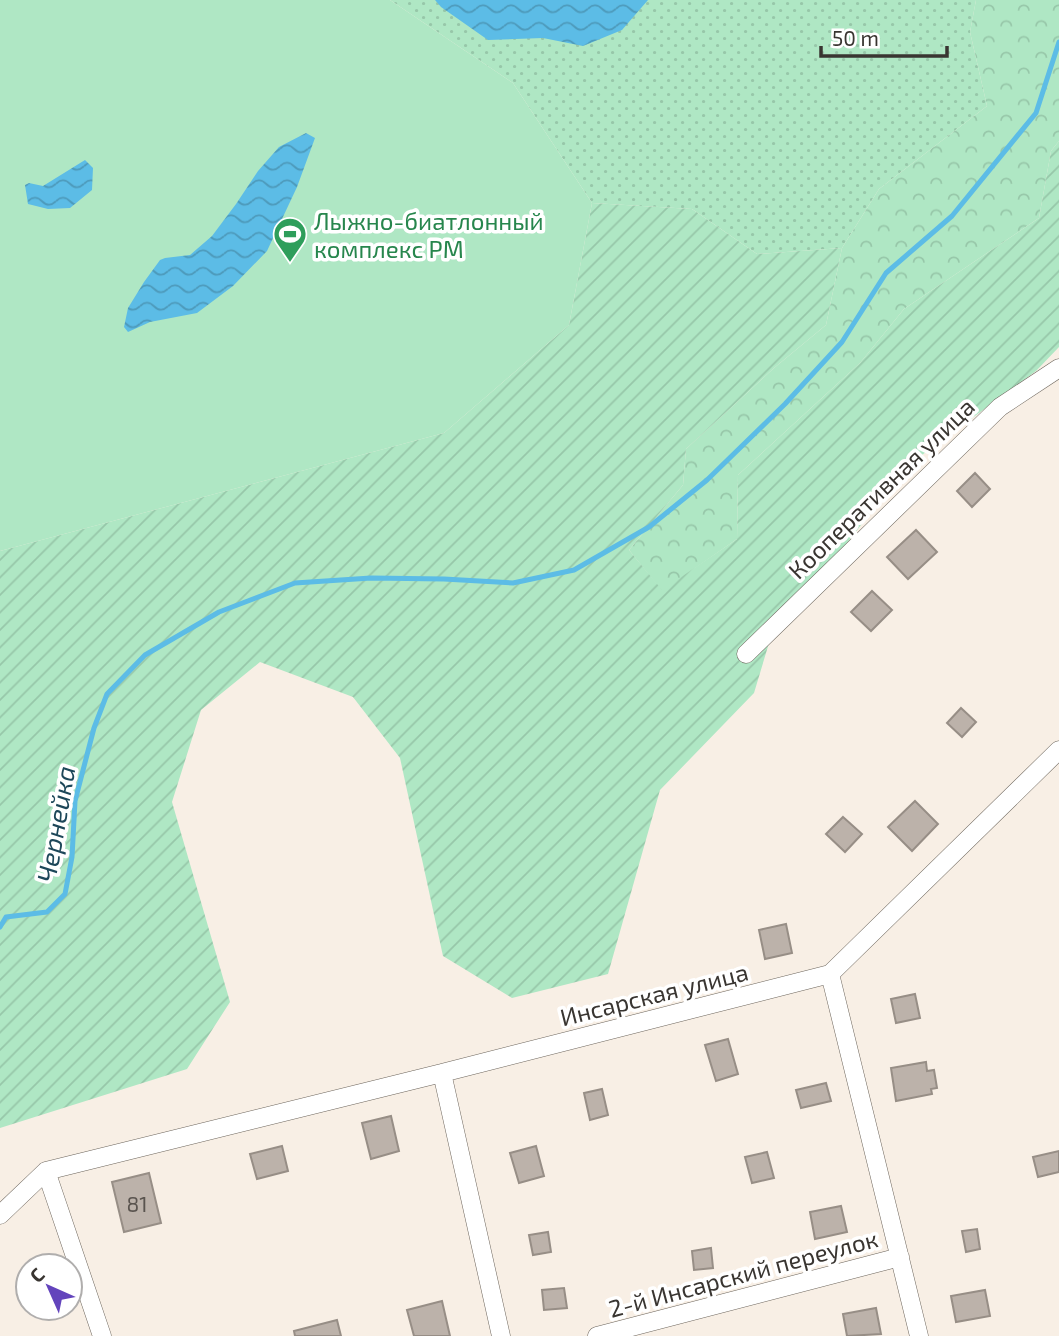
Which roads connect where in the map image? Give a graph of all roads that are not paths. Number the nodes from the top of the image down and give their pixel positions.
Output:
1 (1059, 368) edge
2 (746, 654) dead end
3 (1059, 750) edge
4 (830, 974) junction
5 (442, 1073) junction
6 (46, 1171) junction
7 (0, 1215) edge
8 (900, 1257) junction
9 (102, 1336) edge
10 (501, 1336) edge
11 (597, 1336) edge
12 (919, 1336) edge

1 - 2 street, Кооперативная улица
3 - 4 street
4 - 5 street, Инсарская улица
4 - 8 street
5 - 6 street, Инсарская улица
5 - 10 street
6 - 7 street
6 - 9 street
8 - 11 street, 2-й Инсарский переулок
8 - 12 street

